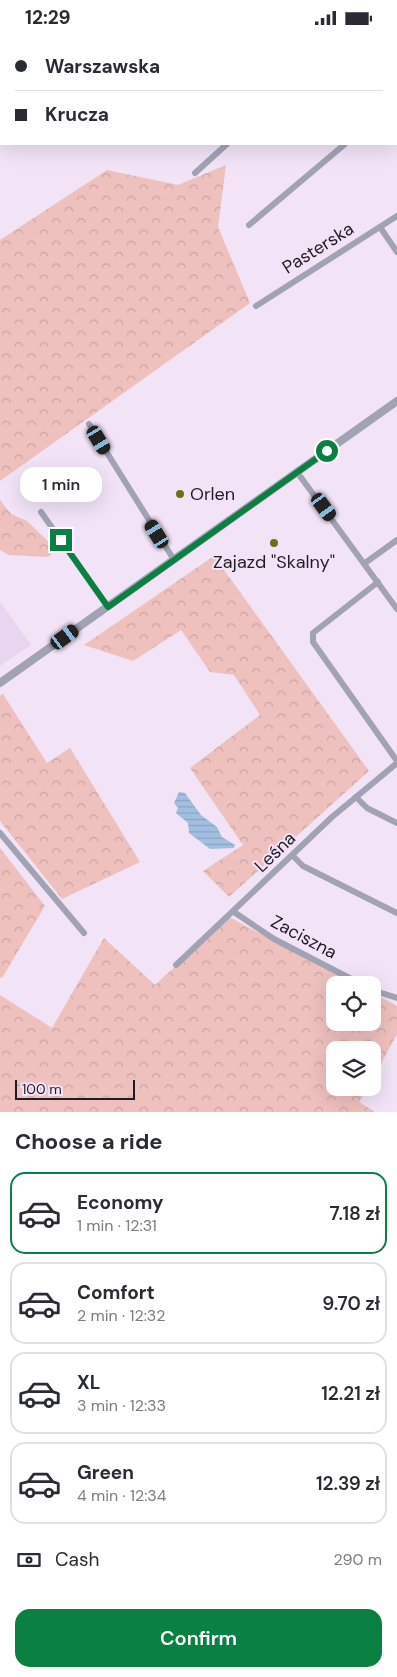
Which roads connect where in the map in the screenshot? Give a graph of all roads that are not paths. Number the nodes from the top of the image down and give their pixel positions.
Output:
1 (225, 145) edge
2 (344, 145) edge
3 (195, 173) dead end
4 (397, 216) edge
5 (249, 225) dead end
6 (380, 227) junction
7 (397, 252) edge
8 (256, 306) dead end
9 (397, 401) edge
10 (90, 424) dead end
11 (297, 472) junction
12 (41, 511) dead end
13 (397, 540) edge
14 (174, 560) junction
15 (365, 563) junction
16 (378, 582) junction
17 (108, 607) junction
18 (397, 609) edge
19 (0, 683) edge
20 (397, 762) edge
21 (356, 797) junction
22 (397, 823) edge
23 (0, 833) edge
24 (293, 857) junction
25 (234, 912) junction
26 (397, 913) edge
27 (84, 933) dead end
28 (176, 965) dead end
29 (346, 976) edge
30 (381, 993) edge
31 (397, 998) edge

1 - 3 street
2 - 5 street
4 - 6 street, Pasterska
6 - 7 street
6 - 8 street, Pasterska
9 - 11 street
10 - 14 street
11 - 14 street
11 - 15 street
12 - 17 street
13 - 15 street
14 - 17 street
15 - 16 street
16 - 18 street
16 - 20 street
17 - 19 street
20 - 21 street, Leśna
21 - 22 street
21 - 24 street, Leśna
23 - 27 street
24 - 25 street, Leśna
24 - 26 street
25 - 28 street, Leśna
25 - 29 street, Zaciszna
30 - 31 street

